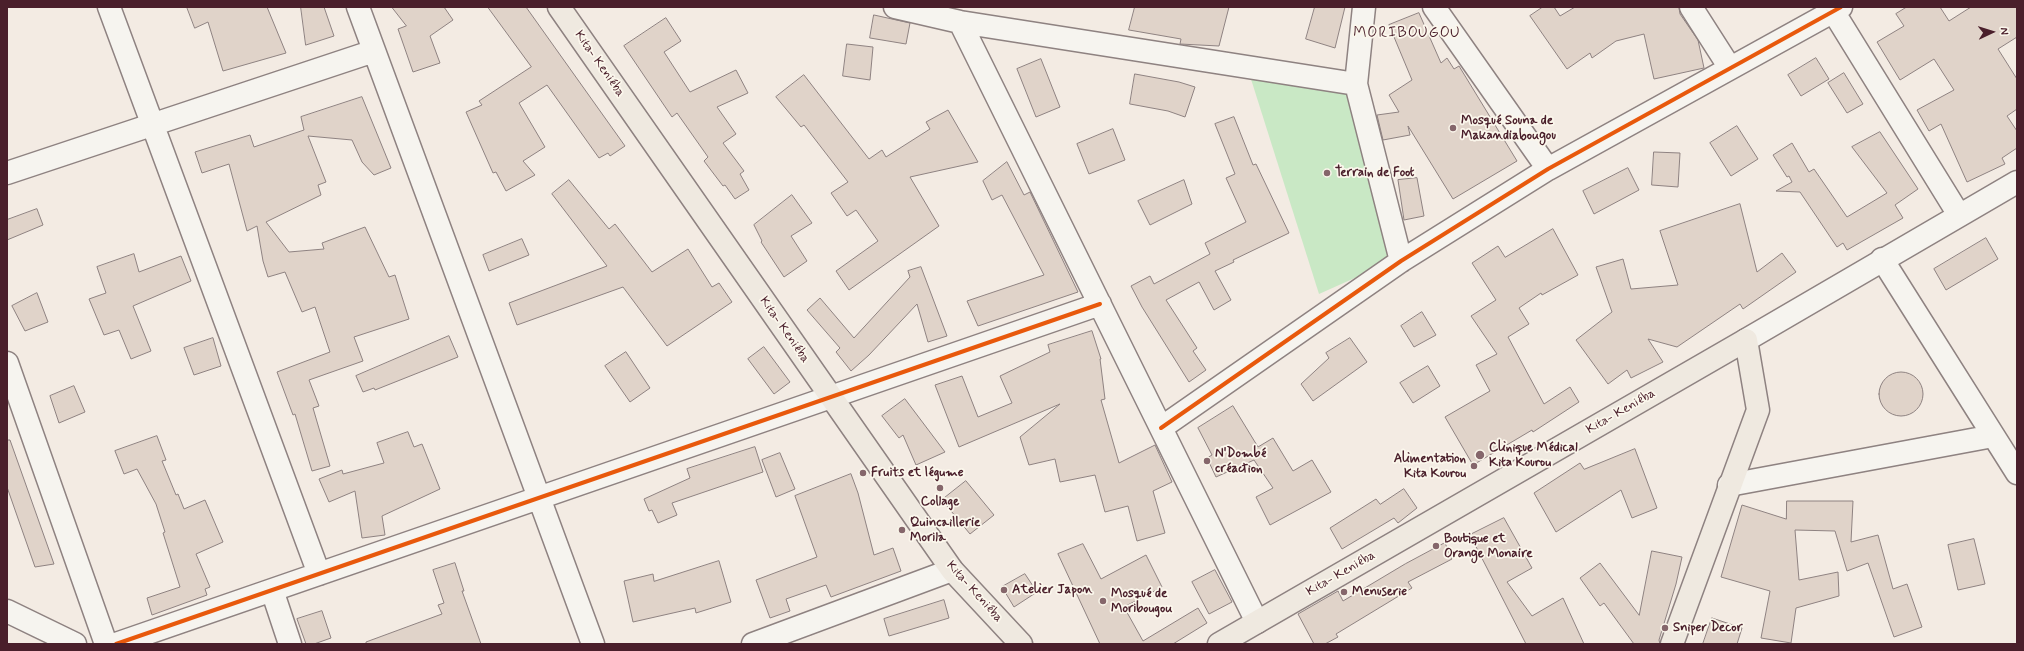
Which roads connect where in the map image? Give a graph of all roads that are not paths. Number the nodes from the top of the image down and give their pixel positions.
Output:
1 (109, 7) edge
2 (358, 7) edge
3 (559, 7) edge
4 (895, 7) edge
5 (1364, 7) edge
6 (1434, 7) edge
7 (1691, 7) edge
8 (1837, 9) edge
9 (960, 22) junction
10 (374, 52) junction
11 (1730, 68) junction
12 (1356, 84) junction
13 (153, 124) junction
14 (1548, 169) junction
15 (7, 173) edge
16 (2017, 182) edge
17 (1960, 215) junction
18 (1882, 259) junction
19 (1401, 261) junction
20 (1100, 304) junction
21 (1746, 340) junction
22 (7, 363) edge
23 (831, 397) junction
24 (1161, 428) junction
25 (2005, 445) edge
26 (2017, 473) edge
27 (1730, 485) junction
28 (540, 497) junction
29 (952, 570) junction
30 (319, 574) junction
31 (272, 590) junction
32 (7, 611) edge
33 (1257, 622) junction
34 (75, 644) edge
35 (106, 644) edge
36 (116, 644) edge
37 (290, 644) edge
38 (593, 644) edge
39 (753, 644) edge
40 (1022, 644) edge
41 (1219, 644) edge
42 (1672, 644) edge

1 - 13 street
2 - 10 street
3 - 23 main road, Kita- Keniéba
4 - 9 street
5 - 12 street
6 - 14 street
7 - 11 street
8 - 11 street
8 - 17 street
9 - 12 street
9 - 20 street
10 - 13 street
10 - 28 street
11 - 14 street
12 - 19 street
13 - 15 street
13 - 30 street
14 - 19 street
16 - 17 street
17 - 18 street
18 - 21 street
18 - 25 street
19 - 24 street
20 - 23 street
20 - 24 street
21 - 27 main road
21 - 33 main road, Kita- Keniéba
22 - 35 street
23 - 28 street
23 - 29 main road, Kita- Keniéba
24 - 33 street
25 - 26 street
25 - 27 street
27 - 42 main road
28 - 30 street
28 - 38 street
29 - 39 street
29 - 40 main road, Kita- Keniéba
30 - 31 street
31 - 36 street
31 - 37 street
32 - 34 street
33 - 41 main road, Kita- Keniéba

